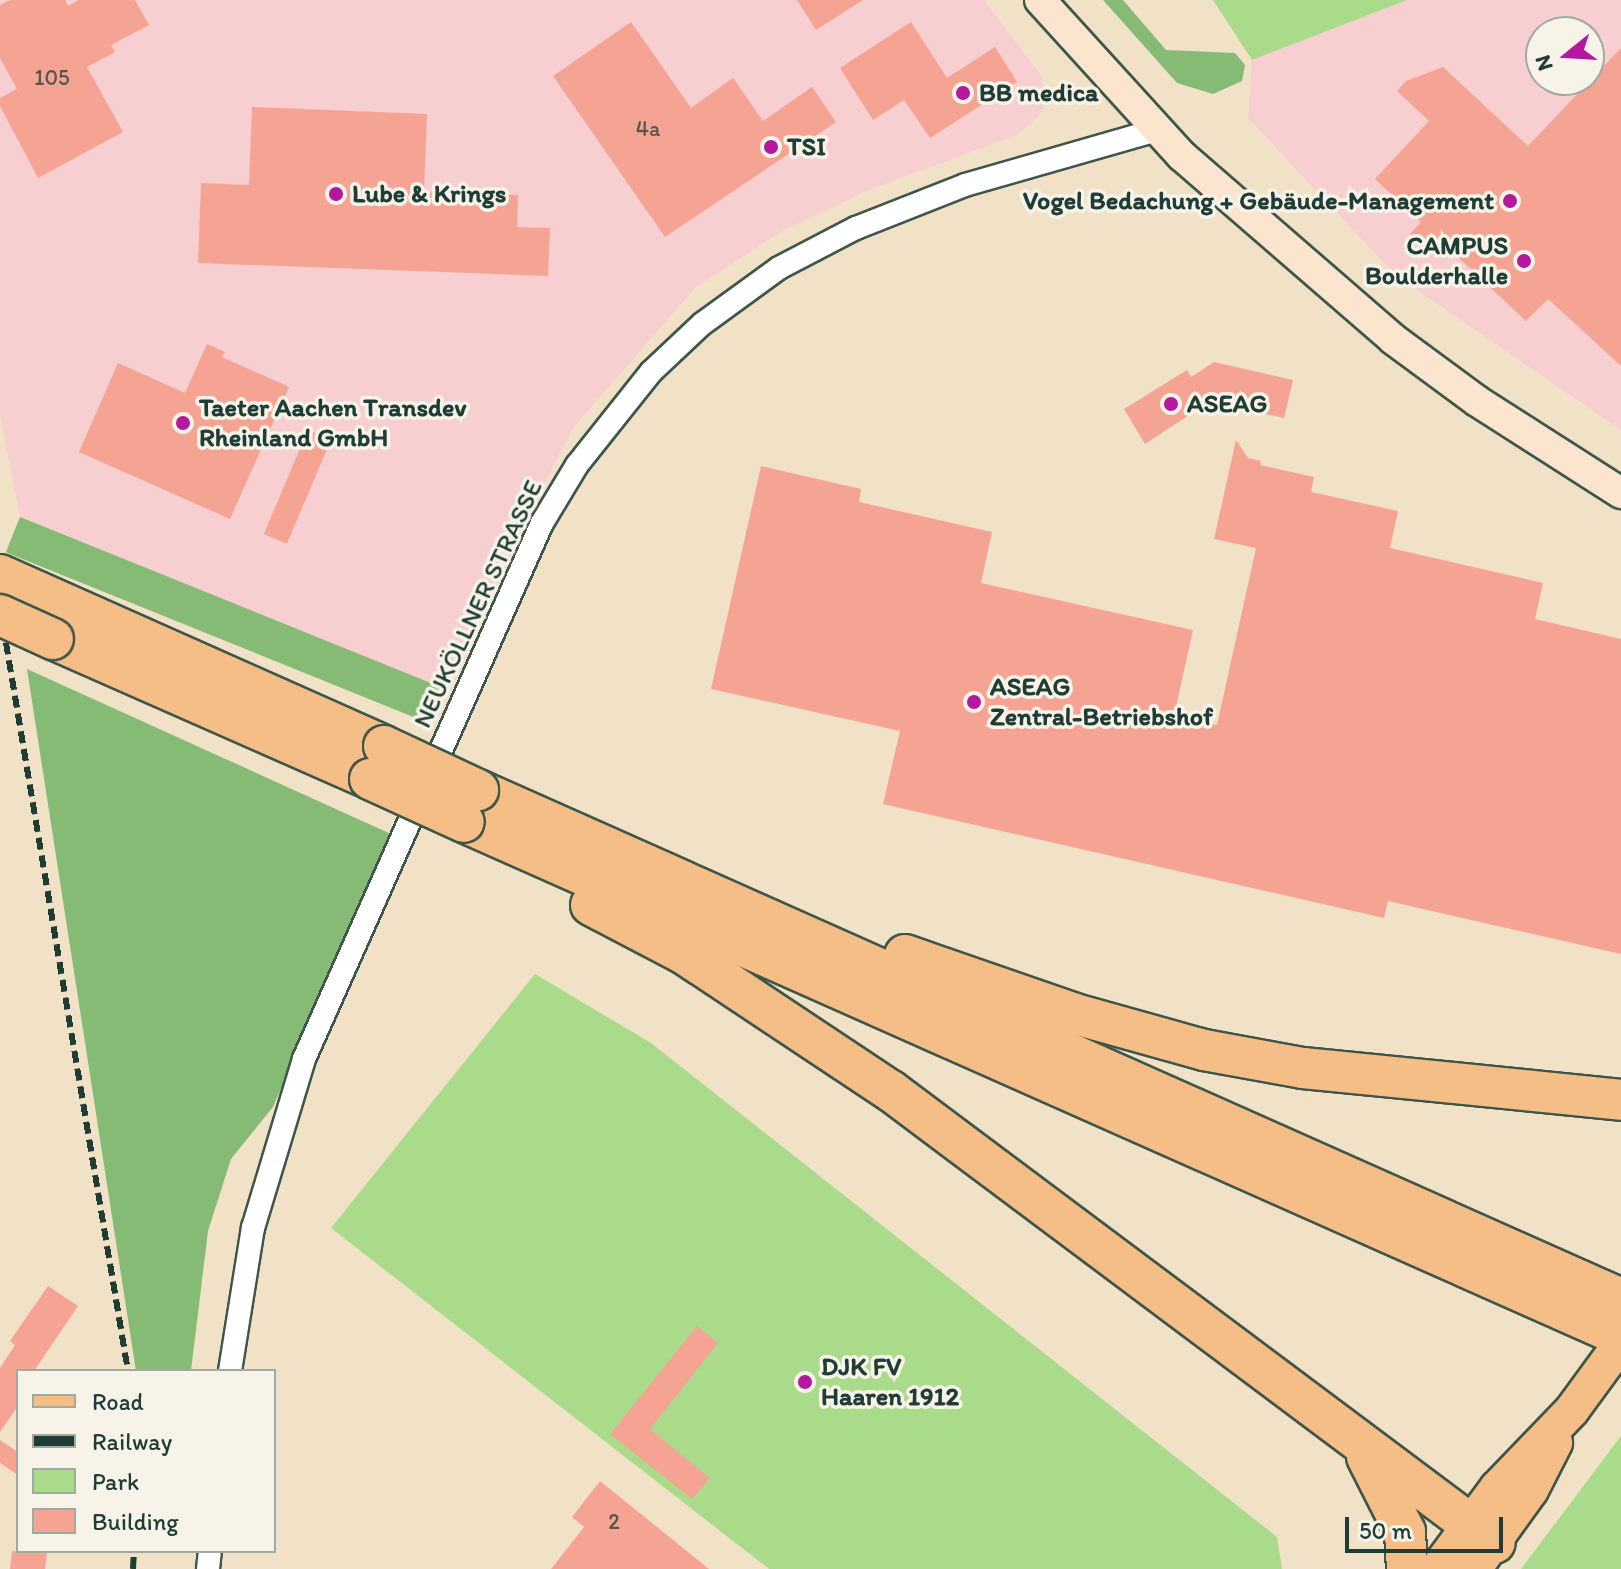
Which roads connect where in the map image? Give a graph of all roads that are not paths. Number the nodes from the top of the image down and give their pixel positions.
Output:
1 (1040, 0) edge
2 (1157, 130) junction
3 (1621, 493) edge
4 (0, 575) edge
5 (0, 615) edge
6 (377, 762) junction
7 (471, 806) junction
8 (751, 912) junction
9 (1621, 1100) edge
10 (1591, 1298) edge
11 (1621, 1336) edge
12 (1621, 1343) edge
13 (230, 1369) edge
14 (1361, 1447) junction
15 (1480, 1546) edge
16 (1407, 1569) edge
17 (1437, 1569) edge

1 - 2 street
2 - 3 street
2 - 13 street, NEUKÖLLNER STRASSE
4 - 6 highway
5 - 6 highway, bridge
6 - 7 highway, bridge
7 - 8 highway
7 - 10 highway
7 - 14 highway
8 - 9 highway
8 - 10 highway
10 - 11 highway
12 - 15 main road
14 - 15 highway
14 - 16 highway
15 - 17 main road

